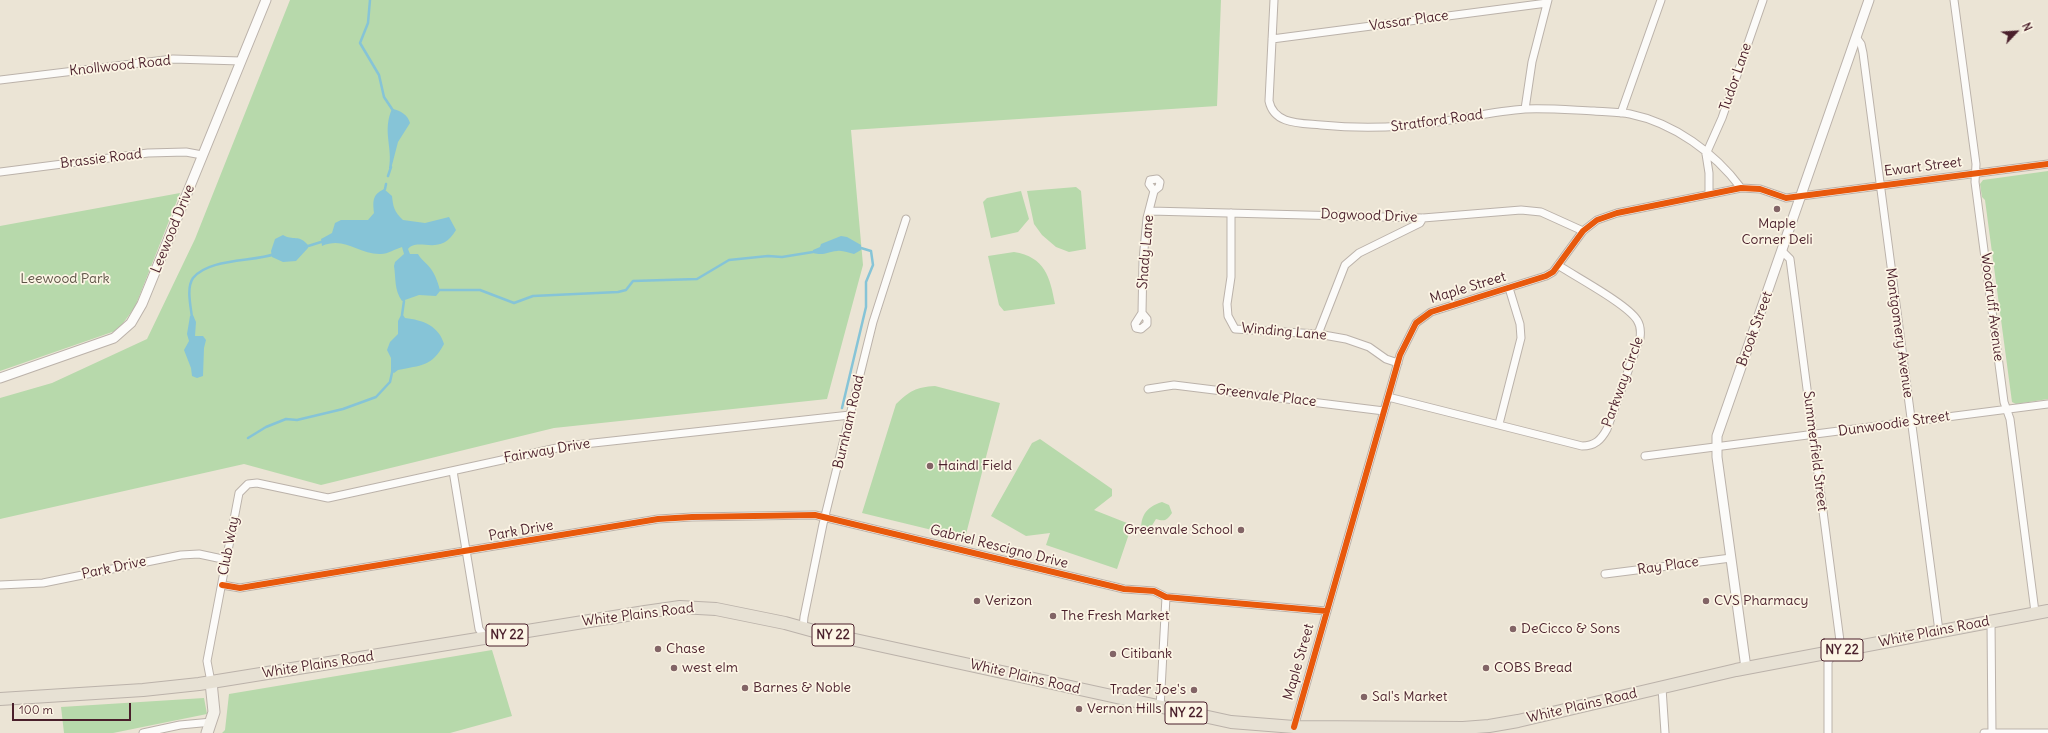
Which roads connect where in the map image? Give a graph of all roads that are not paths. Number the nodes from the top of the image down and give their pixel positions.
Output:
1 (266, 0) edge
2 (1274, 0) edge
3 (1661, 0) edge
4 (1763, 0) edge
5 (1869, 0) edge
6 (1954, 0) edge
7 (1547, 1) edge
8 (1856, 36) junction
9 (1272, 39) junction
10 (241, 61) junction
11 (0, 80) edge
12 (1525, 109) junction
13 (1621, 113) junction
14 (1706, 154) junction
15 (202, 155) junction
16 (2048, 164) edge
17 (0, 172) edge
18 (1976, 172) junction
19 (1879, 185) junction
20 (1741, 188) junction
21 (1154, 191) dead end
22 (1709, 194) junction
23 (1801, 195) junction
24 (1150, 211) junction
25 (1231, 213) junction
26 (1423, 218) junction
27 (906, 219) dead end
28 (1583, 231) junction
29 (1782, 250) junction
30 (1558, 265) junction
31 (1509, 288) junction
32 (1142, 313) dead end
33 (1318, 334) junction
34 (1398, 363) junction
35 (0, 378) edge
36 (1148, 388) dead end
37 (1388, 397) junction
38 (2048, 404) edge
39 (2006, 409) junction
40 (1384, 411) junction
41 (850, 415) junction
42 (1910, 422) junction
43 (1499, 424) junction
44 (1813, 435) junction
45 (1717, 447) junction
46 (1646, 456) dead end
47 (453, 471) junction
48 (248, 484) joint
49 (826, 518) junction
50 (466, 552) junction
51 (1731, 558) junction
52 (227, 560) junction
53 (1604, 574) dead end
54 (0, 585) edge
55 (222, 586) junction
56 (1166, 597) junction
57 (1326, 611) junction
58 (2048, 611) edge
59 (2035, 612) junction
60 (1991, 620) junction
61 (803, 628) junction
62 (1939, 631) junction
63 (486, 638) junction
64 (1832, 652) junction
65 (1746, 668) junction
66 (211, 682) junction
67 (1662, 688) junction
68 (0, 699) edge
69 (1160, 708) junction
70 (212, 722) junction
71 (1294, 727) junction
72 (1350, 730) edge
73 (1474, 730) edge
74 (160, 731) edge
75 (143, 733) edge
76 (207, 733) edge
77 (1665, 733) edge
78 (1828, 733) edge
79 (1984, 733) edge
80 (1992, 733) edge
81 (2048, 733) edge

1 - 10 street, Leewood Drive
2 - 9 street, Stratford Road
3 - 13 street
4 - 14 street, Tudor Lane
5 - 8 street, Brook Street
6 - 18 street, Woodruff Avenue
7 - 9 street, Vassar Place
7 - 12 street
8 - 19 street, Montgomery Avenue
8 - 23 street, Brook Street
9 - 12 street, Stratford Road
10 - 11 street, Knollwood Road
10 - 15 street, Leewood Drive
12 - 13 street, Stratford Road
13 - 14 street, Stratford Road
14 - 20 street, Stratford Road
14 - 22 street
15 - 17 street, Brassie Road
15 - 35 street, Leewood Drive
16 - 18 street, Ewart Street
18 - 19 street, Ewart Street
18 - 39 street, Woodruff Avenue
19 - 23 street, Ewart Street
19 - 42 street, Montgomery Avenue
20 - 22 street, Maple Street
20 - 23 street, Maple Street
21 - 24 street, Shady Lane
22 - 28 street, Maple Street
23 - 29 street, Brook Street
24 - 25 street, Dogwood Drive
24 - 32 street, Shady Lane
25 - 26 street, Dogwood Drive
25 - 33 street, Winding Lane
26 - 28 street, Dogwood Drive
26 - 33 street
27 - 41 street, Burnham Road
28 - 30 street, Maple Street
29 - 44 street, Summerfield Street
29 - 45 street, Brook Street
30 - 31 street, Maple Street
30 - 43 street, Parkway Circle
31 - 34 street, Maple Street
31 - 43 street
33 - 34 street, Winding Lane
34 - 37 street, Maple Street
36 - 40 street, Greenvale Place
37 - 40 street, Maple Street
37 - 43 street, Parkway Circle
38 - 39 street, Dunwoodie Street
39 - 42 street, Dunwoodie Street
39 - 59 street, Woodruff Avenue
40 - 57 street, Maple Street
41 - 47 street, Fairway Drive
41 - 49 street, Burnham Road
42 - 44 street, Dunwoodie Street
42 - 62 street, Montgomery Avenue
44 - 45 street, Dunwoodie Street
44 - 64 street, Summerfield Street
45 - 46 street, Dunwoodie Street
45 - 51 street, Brook Street
47 - 48 street, Fairway Drive
47 - 50 street
48 - 52 street, Club Way
49 - 50 street, Park Drive
49 - 56 street, Gabriel Rescigno Drive
49 - 61 street, Burnham Road
50 - 55 street, Park Drive
50 - 63 street
51 - 53 street, Ray Place
51 - 65 street, Brook Street
52 - 54 street, Park Drive
52 - 55 street, Club Way
55 - 66 street, Club Way
56 - 57 street, Gabriel Rescigno Drive
56 - 69 street
57 - 71 street, Maple Street
58 - 59 main road, White Plains Road / NY 22
59 - 60 main road, White Plains Road / NY 22
60 - 62 main road, White Plains Road / NY 22
60 - 80 street
61 - 63 main road, White Plains Road / NY 22
61 - 69 main road, White Plains Road / NY 22
62 - 64 main road, White Plains Road / NY 22
63 - 66 main road, White Plains Road / NY 22
64 - 65 main road, White Plains Road / NY 22
64 - 78 street, Summerfield Street
65 - 67 main road, White Plains Road / NY 22
66 - 68 main road, White Plains Road / NY 22
66 - 70 main road
67 - 73 main road, White Plains Road / NY 22
67 - 77 street
69 - 71 main road, White Plains Road / NY 22
70 - 74 street
70 - 76 main road
71 - 72 main road, White Plains Road / NY 22
72 - 73 main road, White Plains Road / NY 22
74 - 75 street
79 - 80 street
80 - 81 street

